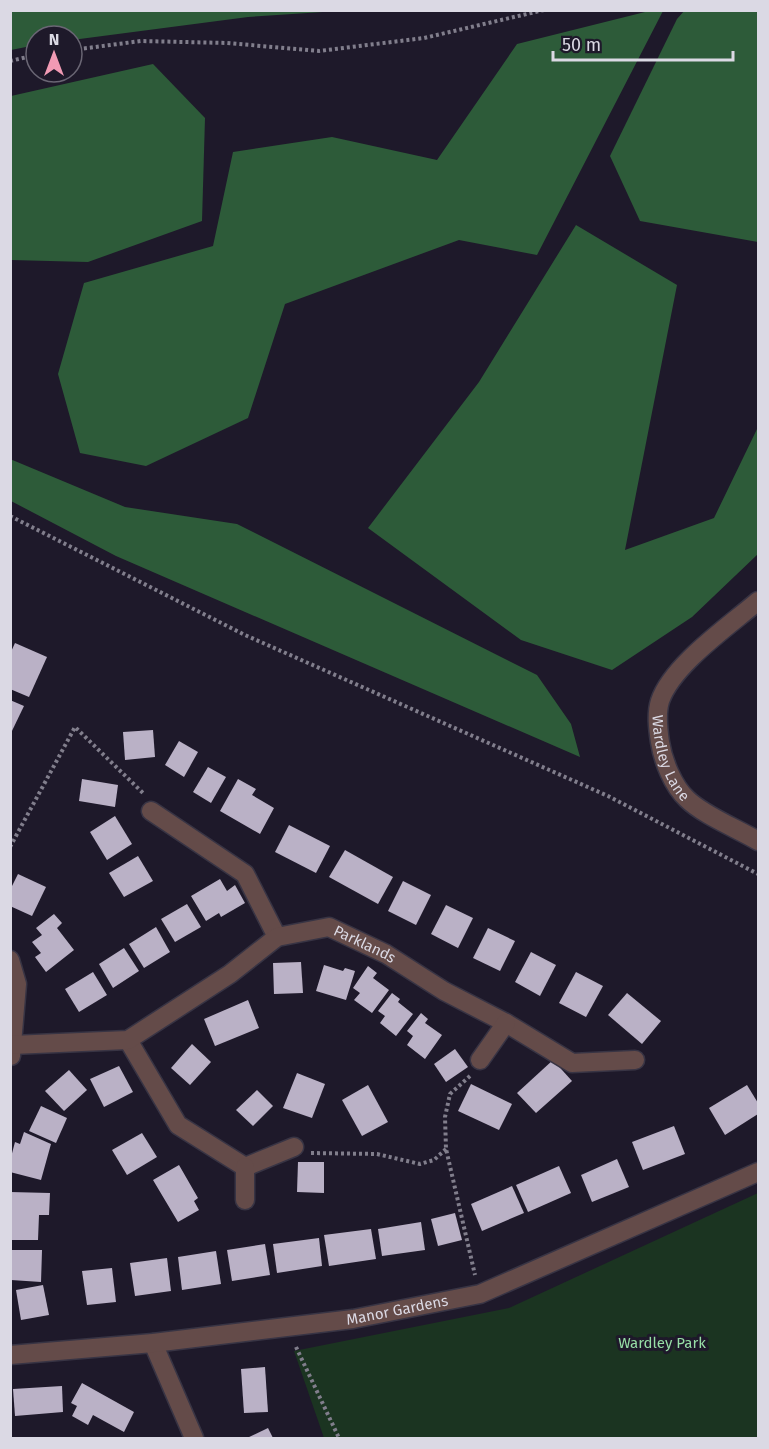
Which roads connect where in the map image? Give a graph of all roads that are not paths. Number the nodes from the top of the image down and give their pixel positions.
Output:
1 (759, 601) edge
2 (150, 811) road end
3 (759, 841) edge
4 (277, 937) junction
5 (10, 960) edge
6 (506, 1023) junction
7 (128, 1040) junction
8 (11, 1051) edge
9 (480, 1060) road end
10 (635, 1060) dead end
11 (294, 1147) road end
12 (245, 1167) junction
13 (759, 1172) edge
14 (245, 1200) dead end
15 (153, 1343) junction
16 (10, 1355) edge
17 (194, 1438) edge

1 - 3 street, Wardley Lane
2 - 4 street
4 - 6 street, Parklands
4 - 7 street, Parklands
5 - 8 street
6 - 9 street
6 - 10 street, Parklands
7 - 8 street
7 - 12 street
11 - 12 street
12 - 14 street
13 - 15 street, Manor Gardens
15 - 16 street, Manor Gardens
15 - 17 street

